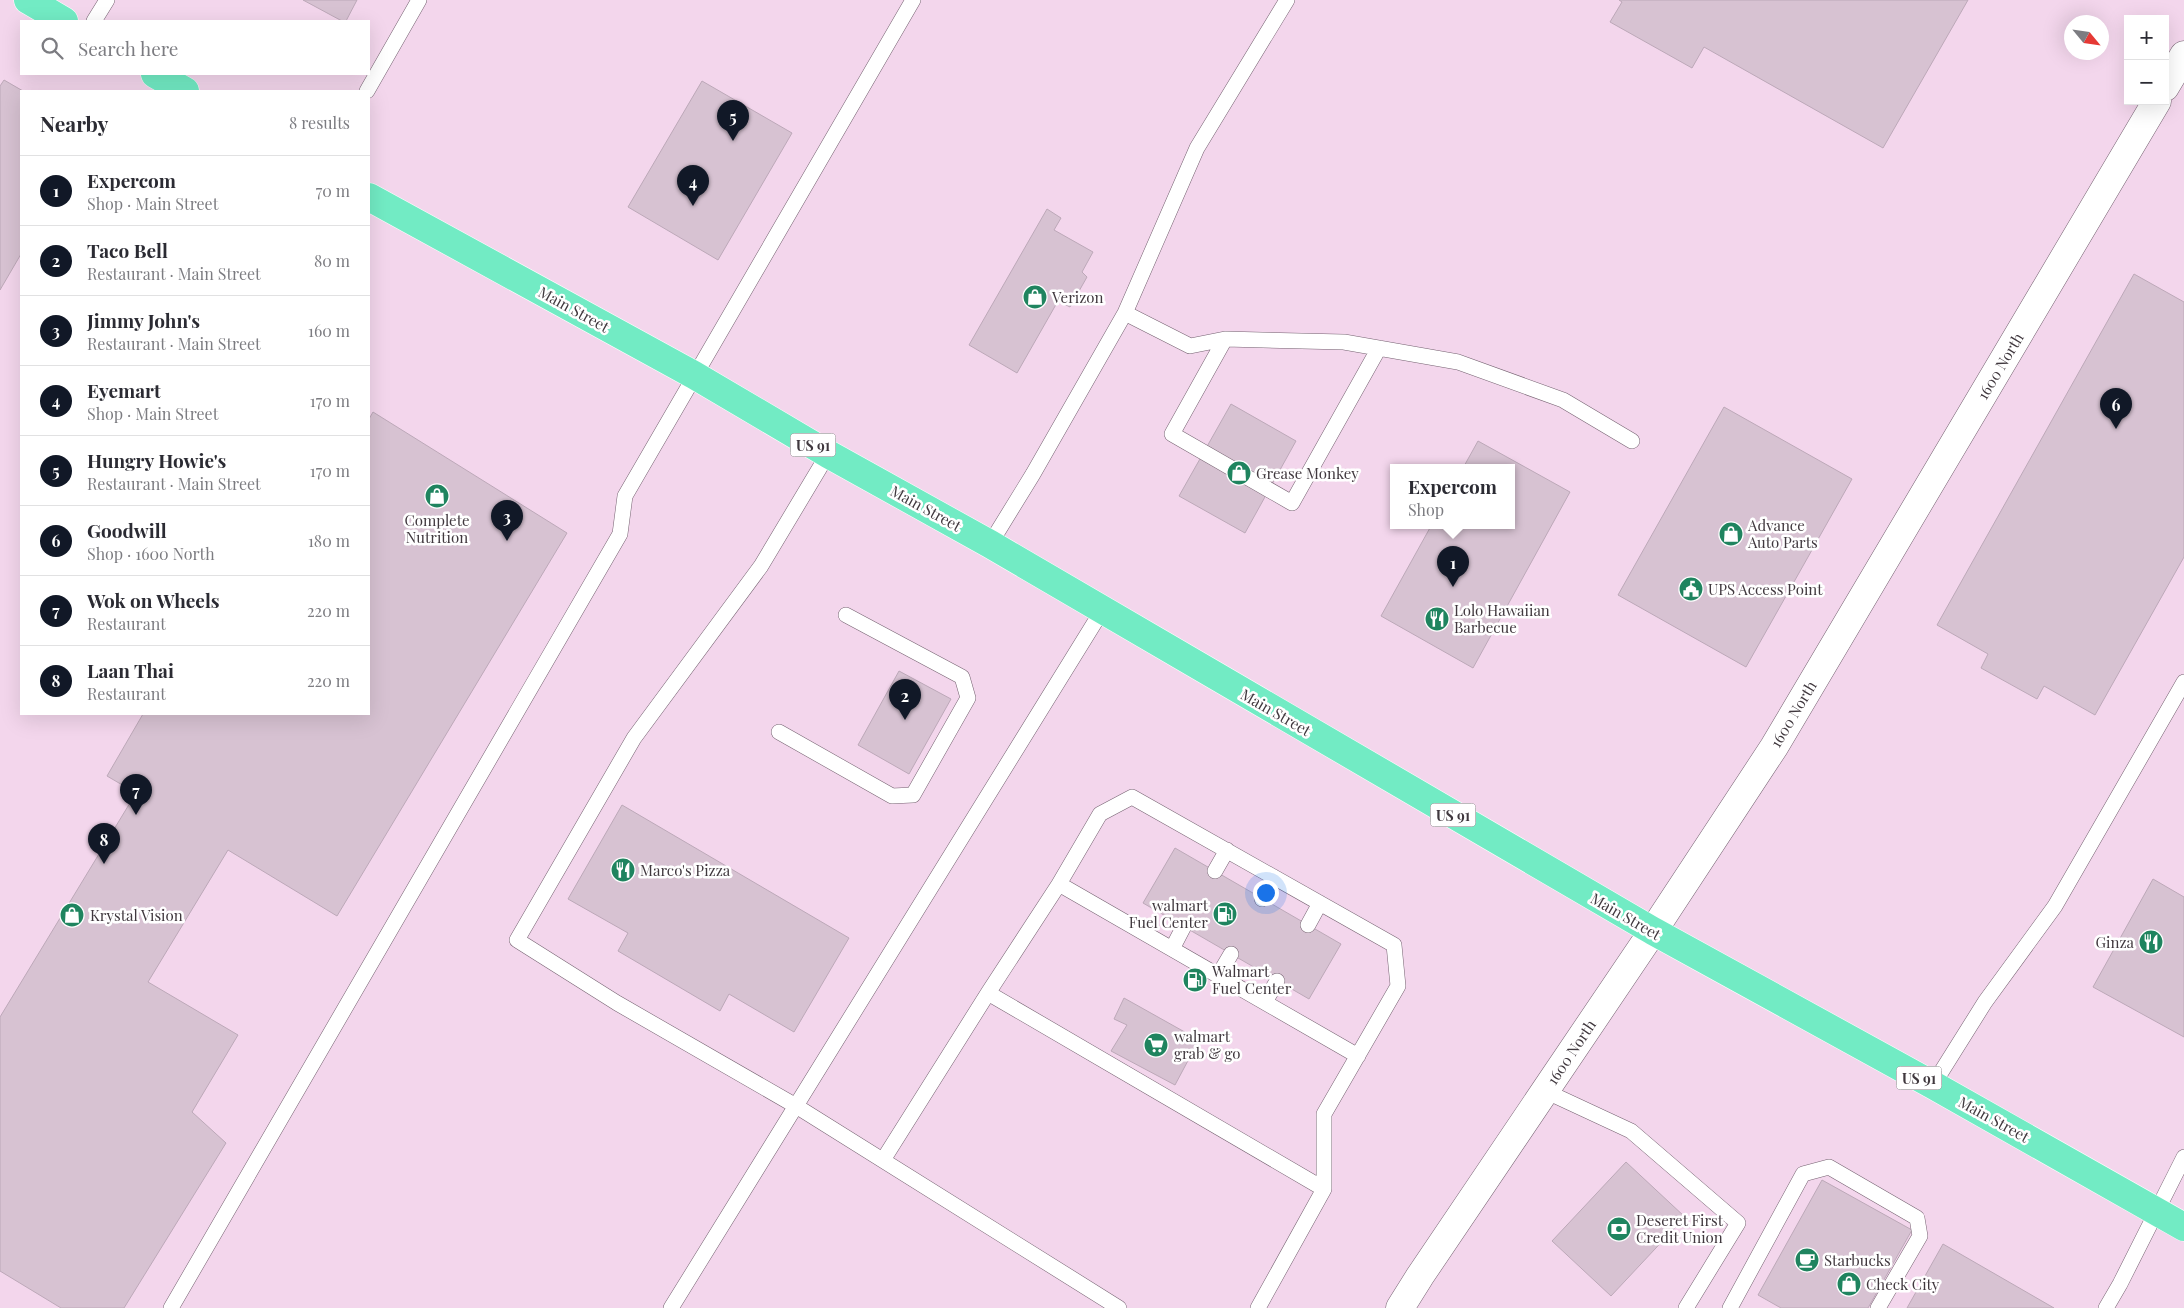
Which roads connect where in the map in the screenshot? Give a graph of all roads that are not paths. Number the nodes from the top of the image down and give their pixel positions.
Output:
1 (28, 0) edge
2 (107, 0) edge
3 (419, 0) edge
4 (913, 0) edge
5 (1287, 0) edge
6 (62, 20) edge
7 (95, 20) edge
8 (2184, 55) edge
9 (157, 75) edge
10 (2169, 80) edge
11 (183, 90) edge
12 (367, 90) edge
13 (2155, 105) edge
14 (370, 198) edge
15 (1125, 314) junction
16 (1224, 339) junction
17 (1380, 348) junction
18 (694, 375) junction
19 (1632, 441) dead end
20 (828, 454) junction
21 (990, 544) junction
22 (1103, 609) junction
23 (846, 615) dead end
24 (2184, 682) edge
25 (779, 732) dead end
26 (1227, 850) junction
27 (1215, 871) dead end
28 (1274, 877) junction
29 (1059, 884) junction
30 (1262, 899) dead end
31 (1320, 903) junction
32 (1308, 925) dead end
33 (1184, 926) dead end
34 (1653, 931) junction
35 (1172, 949) junction
36 (1231, 954) dead end
37 (1218, 976) junction
38 (1277, 981) dead end
39 (988, 993) junction
40 (1265, 1002) junction
41 (1358, 1056) junction
42 (1933, 1085) junction
43 (1545, 1091) junction
44 (796, 1106) junction
45 (2184, 1157) edge
46 (883, 1160) junction
47 (1324, 1188) junction
48 (2157, 1212) junction
49 (2184, 1227) edge
50 (171, 1308) edge
51 (671, 1308) edge
52 (1119, 1308) edge
53 (1258, 1308) edge
54 (1400, 1308) edge
55 (1686, 1308) edge
56 (1730, 1308) edge
57 (1878, 1308) edge
58 (2106, 1308) edge

1 - 6 main road
2 - 7 lane
3 - 12 lane
4 - 18 lane
5 - 15 lane
8 - 10 street
9 - 11 main road
13 - 34 street, 1600 North
14 - 18 main road, Main Street / US 91
15 - 16 lane
15 - 21 lane
16 - 17 lane
16 - 17 lane
17 - 19 lane
18 - 20 main road, Main Street / US 91
18 - 50 lane
20 - 21 main road, Main Street / US 91
20 - 44 lane
21 - 22 main road, Main Street / US 91
22 - 34 main road, Main Street / US 91
22 - 44 lane
23 - 25 lane
24 - 42 lane
26 - 27 lane
26 - 28 lane
26 - 29 lane
28 - 30 lane
28 - 31 lane
29 - 35 lane
29 - 39 lane
31 - 32 lane
31 - 41 lane
33 - 35 lane
34 - 42 main road, Main Street / US 91
34 - 43 street, 1600 North
35 - 37 lane
36 - 37 lane
37 - 40 lane
38 - 40 lane
39 - 46 lane
39 - 47 lane
40 - 41 lane
41 - 47 lane
42 - 48 main road, Main Street / US 91
43 - 54 street, 1600 North
43 - 55 lane
44 - 46 lane
44 - 51 lane
45 - 48 lane
46 - 52 lane
47 - 53 lane
48 - 49 main road, Main Street / US 91
48 - 58 lane
56 - 57 lane

